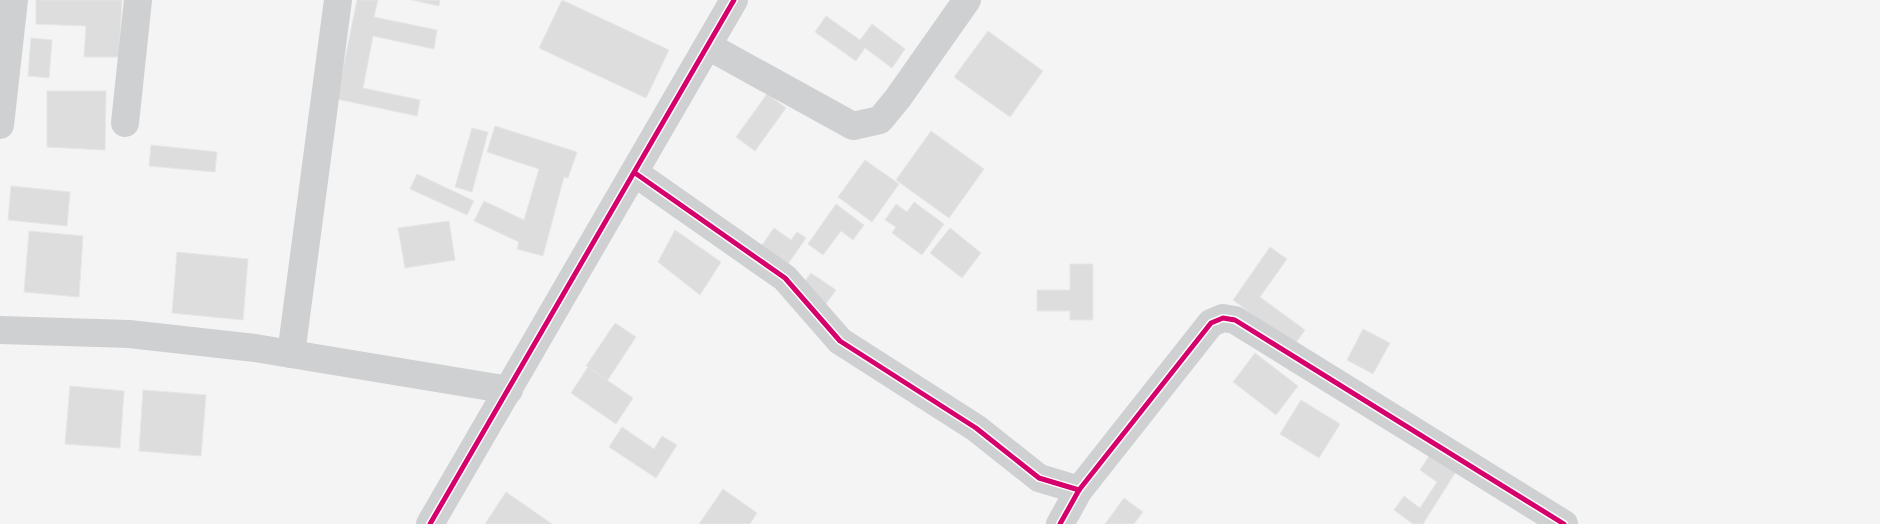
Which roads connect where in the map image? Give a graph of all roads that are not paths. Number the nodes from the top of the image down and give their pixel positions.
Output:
1 (14, 0) edge
2 (138, 0) edge
3 (338, 0) edge
4 (734, 0) edge
5 (967, 0) edge
6 (708, 46) junction
7 (125, 123) dead end
8 (0, 125) edge
9 (635, 172) junction
10 (0, 330) edge
11 (291, 354) junction
12 (509, 390) junction
13 (1079, 490) junction
14 (430, 524) edge
15 (1060, 524) edge
16 (1564, 524) edge

1 - 8 street
2 - 7 street
3 - 11 street
4 - 6 street
5 - 6 street
6 - 9 street
9 - 12 street
9 - 13 street
10 - 11 street
11 - 12 street
12 - 14 street
13 - 15 street
13 - 16 street

